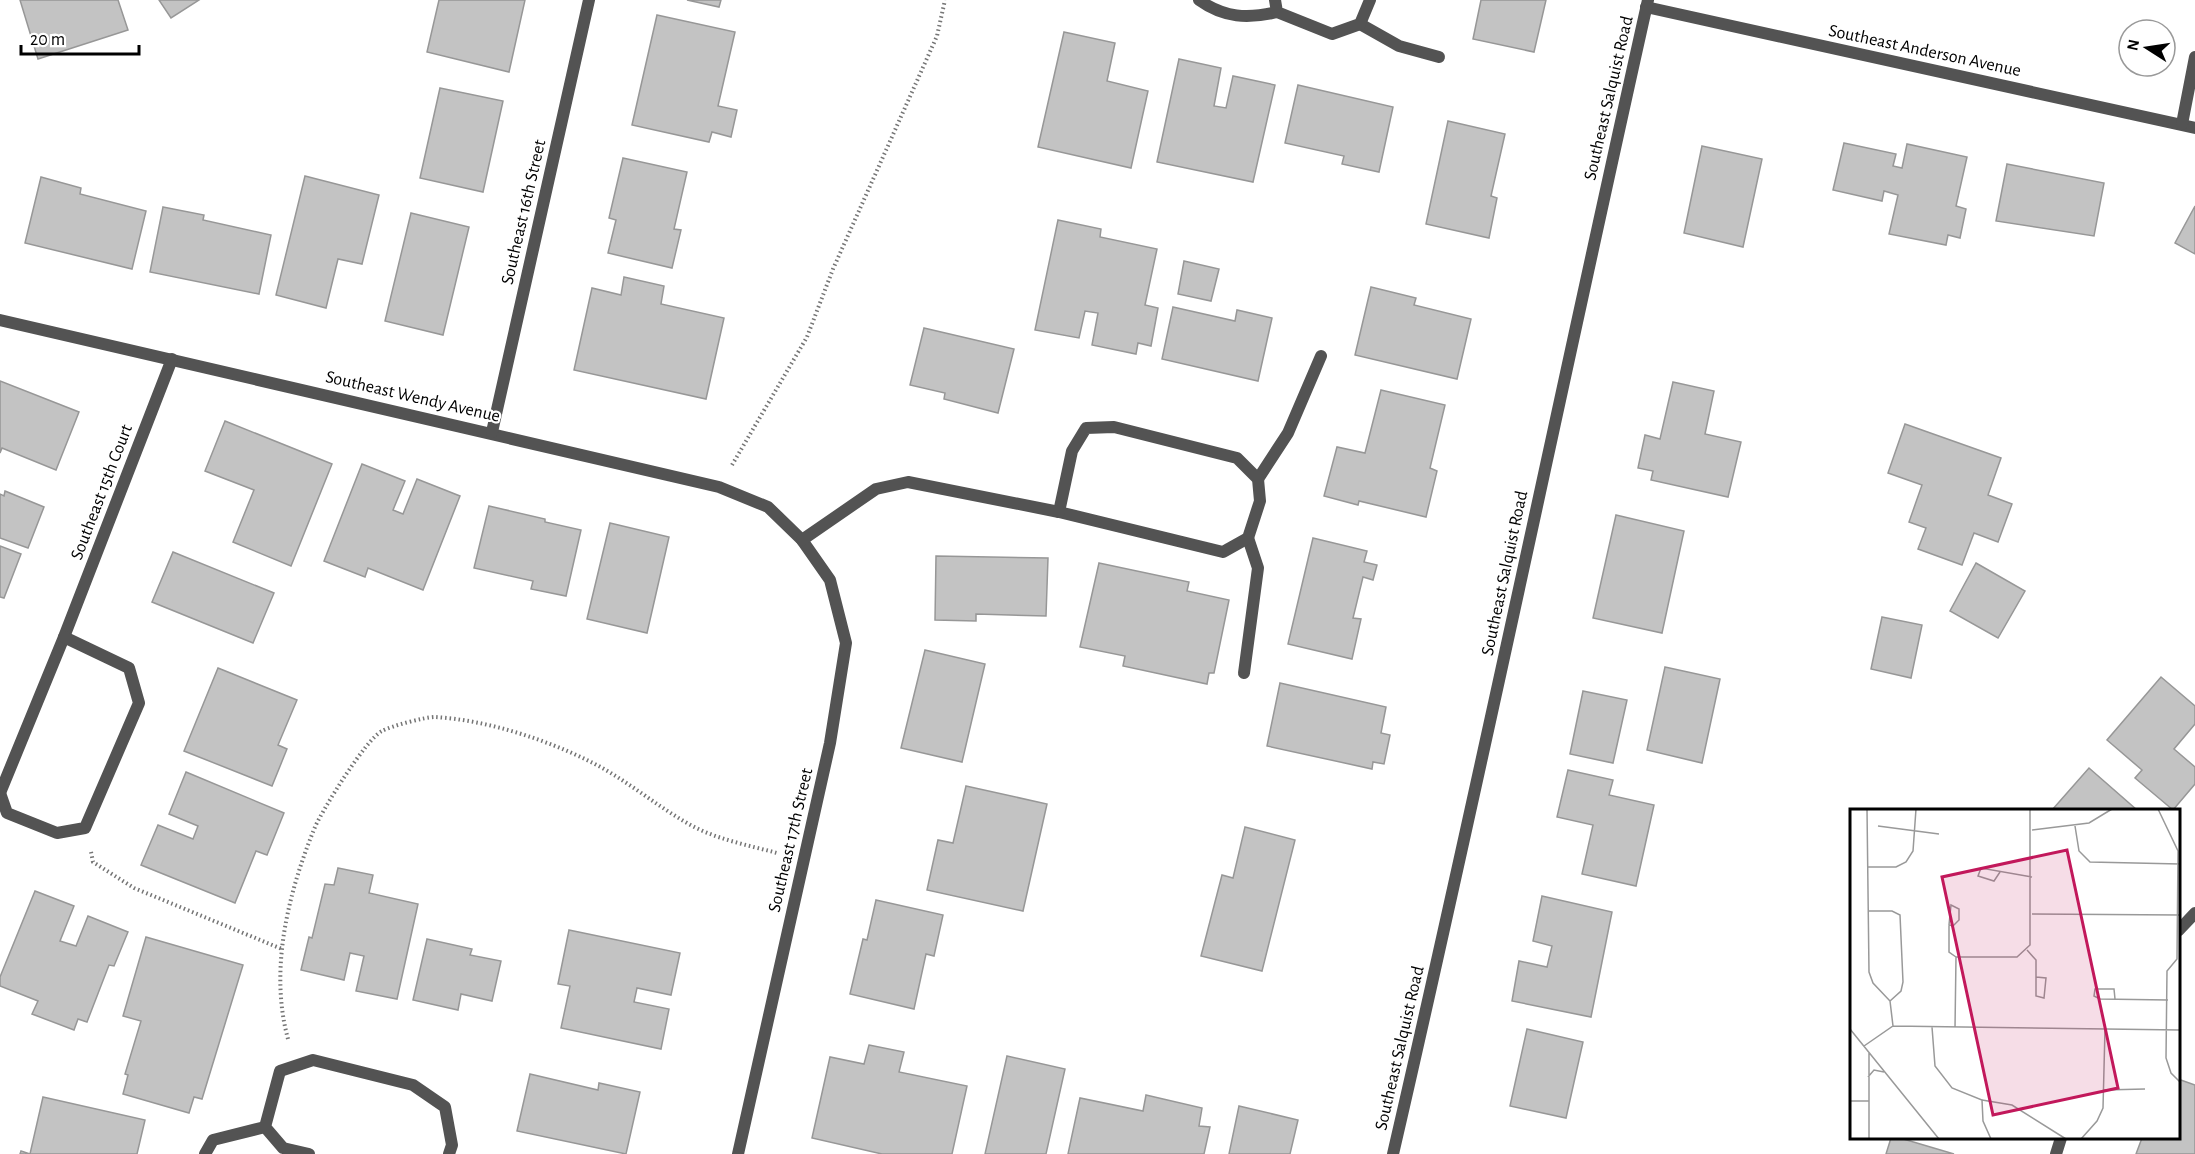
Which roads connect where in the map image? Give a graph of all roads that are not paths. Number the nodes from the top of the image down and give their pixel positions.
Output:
1 (589, 0) edge
2 (1199, 0) edge
3 (1370, 0) edge
4 (1647, 4) edge
5 (1276, 6) edge
6 (1360, 24) junction
7 (1439, 57) dead end
8 (2195, 57) edge
9 (2182, 124) junction
10 (2195, 128) edge
11 (0, 320) edge
12 (1321, 356) dead end
13 (172, 359) junction
14 (492, 432) junction
15 (1258, 479) junction
16 (1059, 512) junction
17 (1248, 538) junction
18 (802, 540) junction
19 (64, 637) junction
20 (1244, 673) dead end
21 (0, 793) edge
22 (2195, 913) edge
23 (2180, 929) edge
24 (266, 1127) junction
25 (2060, 1139) edge
26 (205, 1154) edge
27 (309, 1154) edge
28 (449, 1154) edge
29 (738, 1154) edge
30 (1394, 1154) edge
31 (2056, 1154) edge

1 - 14 street, Southeast 16th Street
2 - 5 street
3 - 6 street
4 - 9 street, Southeast Anderson Avenue
4 - 30 street, Southeast Salquist Road
5 - 6 street
6 - 7 street
8 - 9 street
9 - 10 street, Southeast Anderson Avenue
11 - 13 street, Southeast Wendy Avenue
12 - 15 street
13 - 14 street, Southeast Wendy Avenue
13 - 19 street, Southeast 15th Court
14 - 18 street, Southeast Wendy Avenue
15 - 16 street
15 - 17 street
16 - 17 street
16 - 18 street
17 - 20 street
18 - 29 street, Southeast 17th Street
19 - 21 street, Southeast 15th Court
19 - 21 street, Southeast 15th Court
22 - 23 street
24 - 26 street
24 - 27 street
24 - 28 street
25 - 31 street

